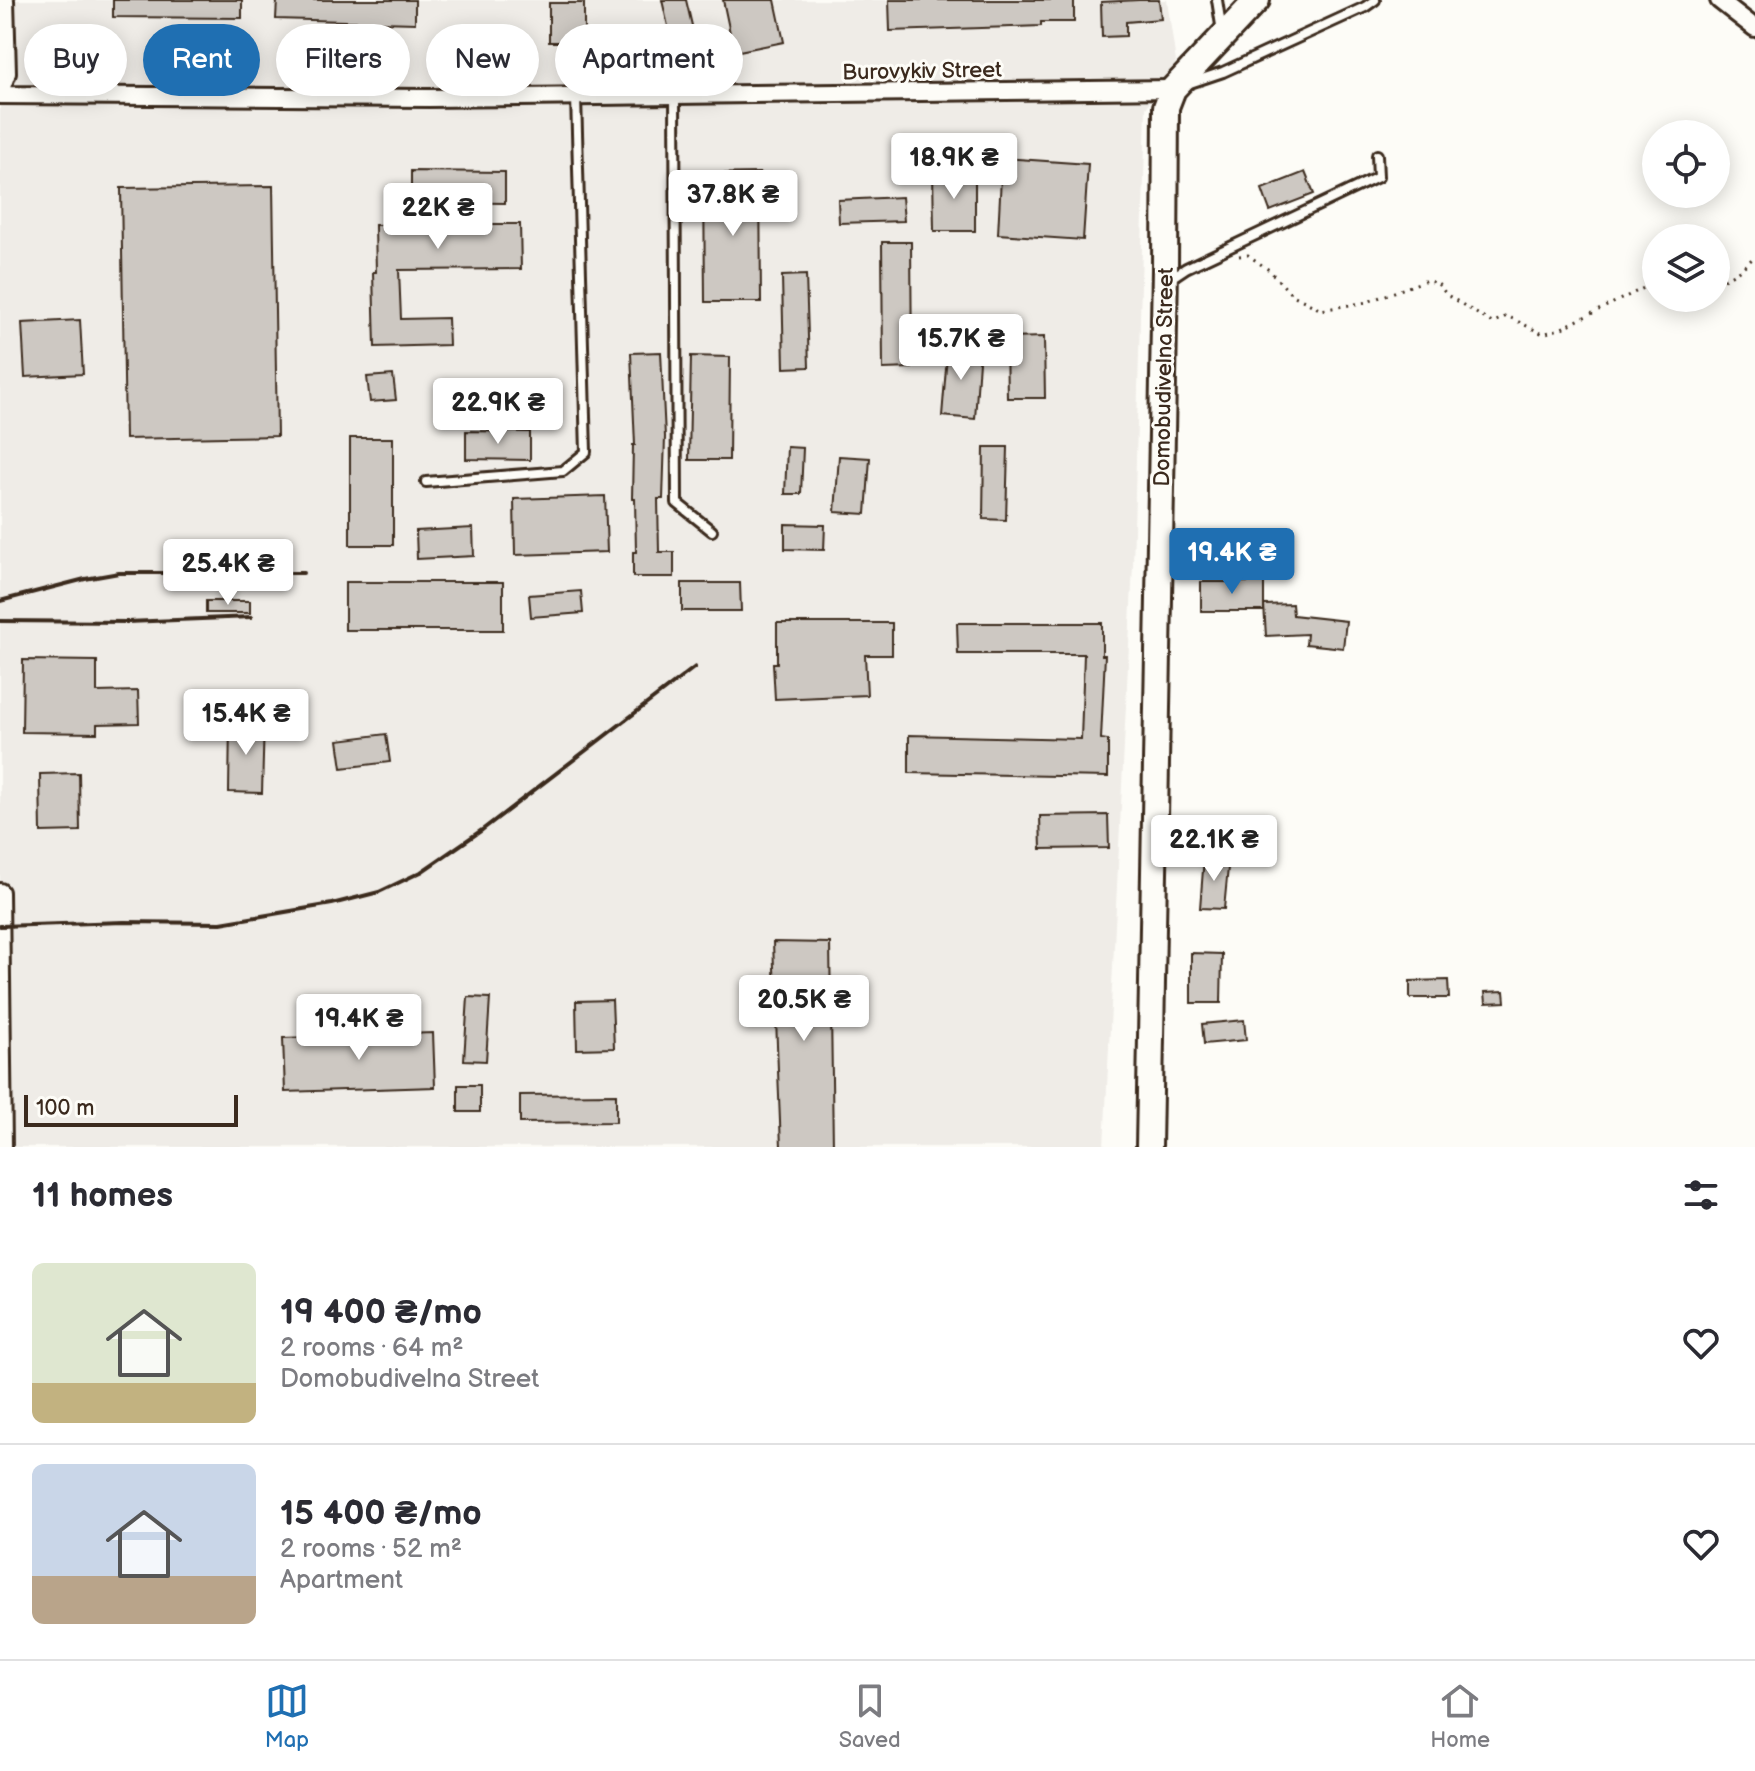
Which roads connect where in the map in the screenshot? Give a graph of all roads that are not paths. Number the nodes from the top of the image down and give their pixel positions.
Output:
1 (5, 0) edge
2 (1217, 0) edge
3 (1257, 0) edge
4 (1375, 0) edge
5 (1719, 0) edge
6 (1755, 28) edge
7 (1222, 37) junction
8 (1173, 89) junction
9 (0, 94) edge
10 (743, 94) edge
11 (576, 96) joint
12 (675, 96) edge
13 (1377, 155) dead end
14 (1164, 282) junction
15 (426, 482) dead end
16 (712, 531) dead end
17 (0, 892) edge
18 (3, 1147) edge
19 (1149, 1147) edge

1 - 9 street
2 - 7 lane
3 - 7 street
4 - 8 lane
5 - 6 street
7 - 8 street
8 - 10 street, Burovykiv Street
8 - 14 street, Domobudivelna Street
9 - 11 street, Burovykiv Street
11 - 15 lane
12 - 16 lane
13 - 14 lane
14 - 19 street, Domobudivelna Street
17 - 18 street

